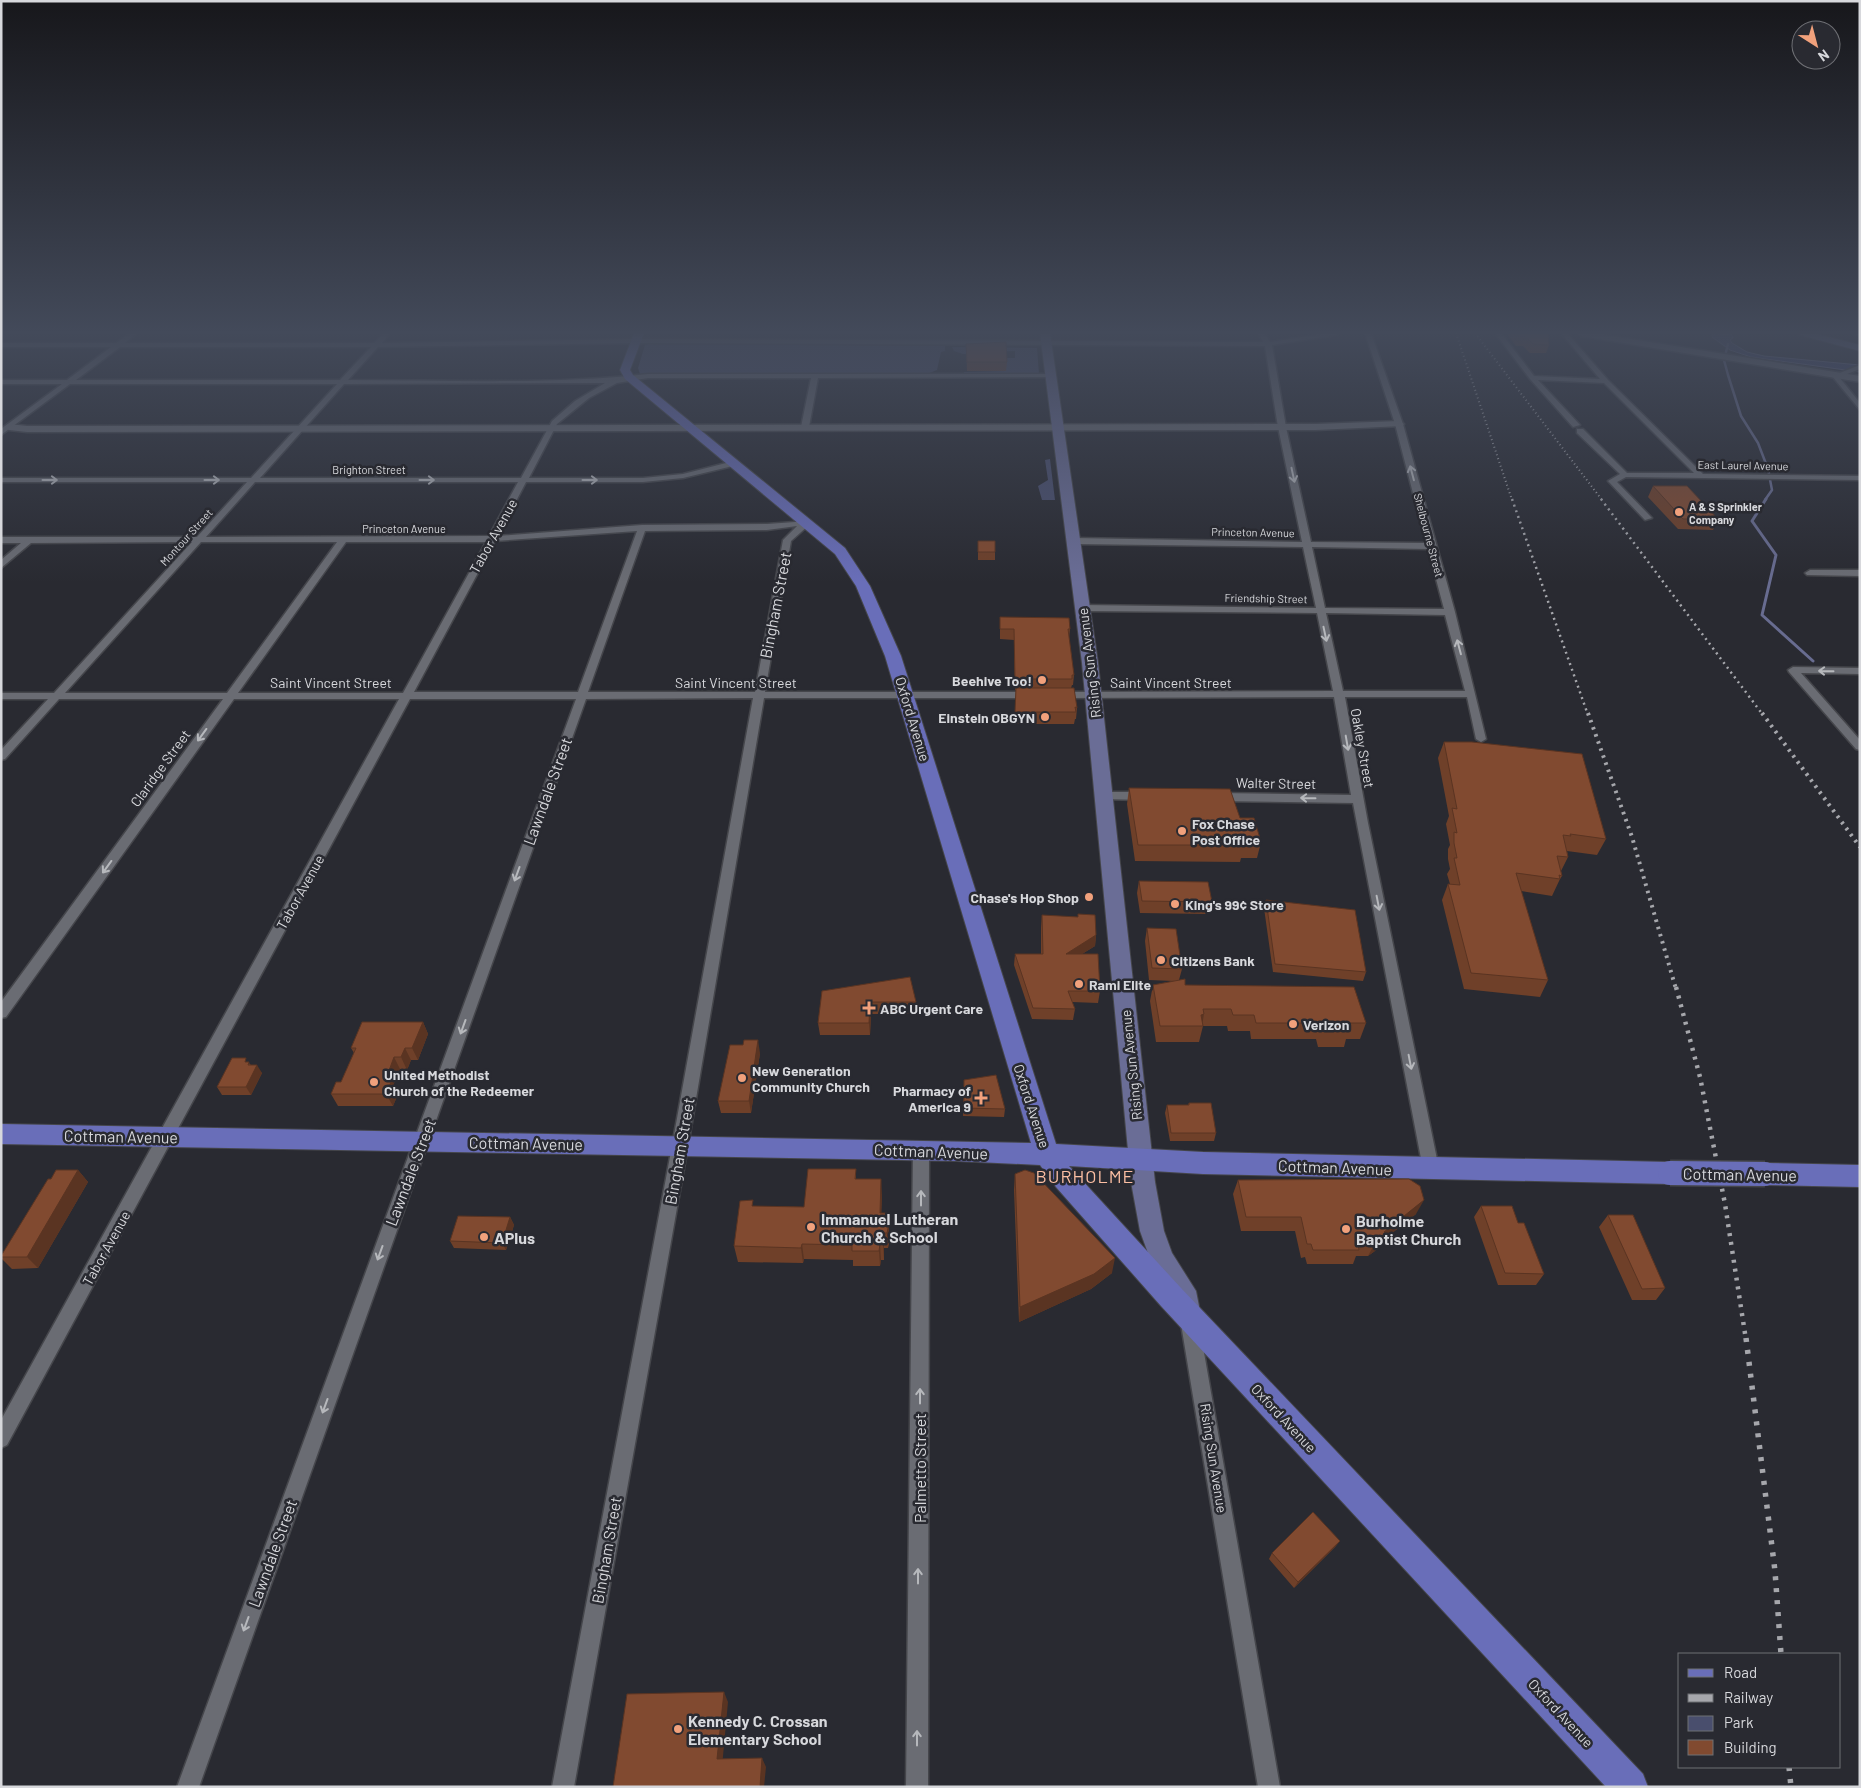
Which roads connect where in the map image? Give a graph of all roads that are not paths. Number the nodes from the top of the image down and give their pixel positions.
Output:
1 (21, 416) edge
2 (311, 416) edge
3 (565, 416) edge
4 (674, 416) edge
5 (807, 416) edge
6 (1058, 416) edge
7 (1280, 416) edge
8 (1396, 416) edge
9 (1567, 416) edge
10 (1641, 416) edge
11 (1399, 424) junction
12 (302, 426) junction
13 (552, 426) junction
14 (686, 427) junction
15 (805, 427) junction
16 (1059, 427) junction
17 (1282, 427) junction
18 (4, 429) edge
19 (734, 463) junction
20 (1625, 475) junction
21 (1701, 476) junction
22 (1860, 478) edge
23 (1, 480) edge
24 (254, 480) junction
25 (523, 480) junction
26 (1648, 518) dead end
27 (806, 523) junction
28 (642, 528) junction
29 (492, 539) junction
30 (1, 540) edge
31 (28, 540) junction
32 (198, 540) junction
33 (344, 540) junction
34 (1075, 541) junction
35 (1308, 544) junction
36 (1432, 546) junction
37 (1, 564) edge
38 (1810, 573) dead end
39 (1860, 573) edge
40 (1083, 608) junction
41 (1320, 610) junction
42 (1450, 612) junction
43 (1860, 671) edge
44 (1471, 694) junction
45 (758, 695) junction
46 (1339, 695) junction
47 (1, 696) edge
48 (57, 696) junction
49 (231, 696) junction
50 (406, 696) junction
51 (581, 696) junction
52 (905, 696) junction
53 (1094, 696) junction
54 (1481, 740) dead end
55 (1860, 747) edge
56 (1, 757) edge
57 (1104, 796) junction
58 (1154, 796) edge
59 (1203, 797) edge
60 (1357, 799) junction
61 (1, 1013) edge
62 (1, 1134) edge
63 (166, 1137) junction
64 (422, 1142) junction
65 (680, 1146) junction
66 (922, 1150) junction
67 (1047, 1155) junction
68 (1141, 1159) junction
69 (1431, 1170) junction
70 (1860, 1176) edge
71 (1188, 1315) junction
72 (1, 1439) edge
73 (188, 1787) edge
74 (563, 1787) edge
75 (917, 1787) edge
76 (1269, 1787) edge
77 (1630, 1787) edge

1 - 18 street
2 - 12 street, Montour Street
3 - 13 street, Tabor Avenue
4 - 14 main road, Oxford Avenue
5 - 15 street
6 - 16 main road, Rising Sun Avenue
7 - 17 street, Oakley Street
8 - 11 street, Shelbourne Street
9 - 20 street
10 - 21 street
11 - 17 street
36 -> 11 street, Shelbourne Street
12 - 13 street
12 - 18 street
12 - 24 street, Montour Street
13 - 14 street
13 - 25 street, Tabor Avenue
14 - 15 street
14 - 19 main road, Oxford Avenue
15 - 16 street
16 - 17 street
16 - 34 main road, Rising Sun Avenue
17 -> 35 street, Oakley Street
25 -> 19 street, Brighton Street
19 - 27 main road, Oxford Avenue
20 - 21 street, East Laurel Avenue
20 - 26 street
21 - 22 street, East Laurel Avenue
23 -> 24 street, Brighton Street
24 -> 25 street, Brighton Street
24 - 32 street, Montour Street
25 - 29 street, Tabor Avenue
27 - 28 street, Princeton Avenue
27 - 45 street, Bingham Street
27 - 52 main road, Oxford Avenue
28 - 29 street, Princeton Avenue
28 - 51 street, Lawndale Street
29 - 33 street, Princeton Avenue
29 - 50 street, Tabor Avenue
30 - 31 street, Princeton Avenue
31 - 32 street, Princeton Avenue
31 - 37 street
32 - 33 street, Princeton Avenue
32 - 48 street, Montour Street
33 - 49 street, Claridge Street
34 - 35 street, Princeton Avenue
34 - 40 main road, Rising Sun Avenue
35 - 36 street, Princeton Avenue
35 - 41 street, Oakley Street
36 - 42 street, Shelbourne Street
38 - 39 street
40 - 41 street, Friendship Street
40 - 53 main road, Rising Sun Avenue
41 - 42 street, Friendship Street
41 -> 46 street, Oakley Street
44 -> 42 street, Shelbourne Street
43 -> 55 street
44 - 46 street, Saint Vincent Street
44 - 54 street, Shelbourne Street
45 - 51 street, Saint Vincent Street
45 - 52 street, Saint Vincent Street
45 - 65 street, Bingham Street
46 - 53 street, Saint Vincent Street
46 -> 60 street, Oakley Street
47 - 48 street, Saint Vincent Street
48 - 49 street, Saint Vincent Street
48 - 56 street, Montour Street
49 - 50 street, Saint Vincent Street
49 -> 61 street, Claridge Street
50 - 51 street, Saint Vincent Street
50 - 63 street, Tabor Avenue
51 -> 64 street, Lawndale Street
52 - 53 street, Saint Vincent Street
52 - 67 main road, Oxford Avenue
53 - 57 main road, Rising Sun Avenue
57 - 58 street
57 - 68 main road, Rising Sun Avenue
60 -> 59 street, Walter Street
60 -> 69 street, Oakley Street
62 - 63 main road, Cottman Avenue
63 - 64 main road, Cottman Avenue
63 - 72 street, Tabor Avenue
64 - 65 main road, Cottman Avenue
64 -> 73 street, Lawndale Street
65 - 66 main road, Cottman Avenue
65 - 74 street, Bingham Street
66 - 67 main road, Cottman Avenue
75 -> 66 street, Palmetto Street
67 - 68 main road, Cottman Avenue
67 - 71 main road, Oxford Avenue
68 - 69 main road, Cottman Avenue
68 - 71 main road, Rising Sun Avenue
69 - 70 main road, Cottman Avenue, bridge
71 - 76 street, Rising Sun Avenue
71 - 77 main road, Oxford Avenue

